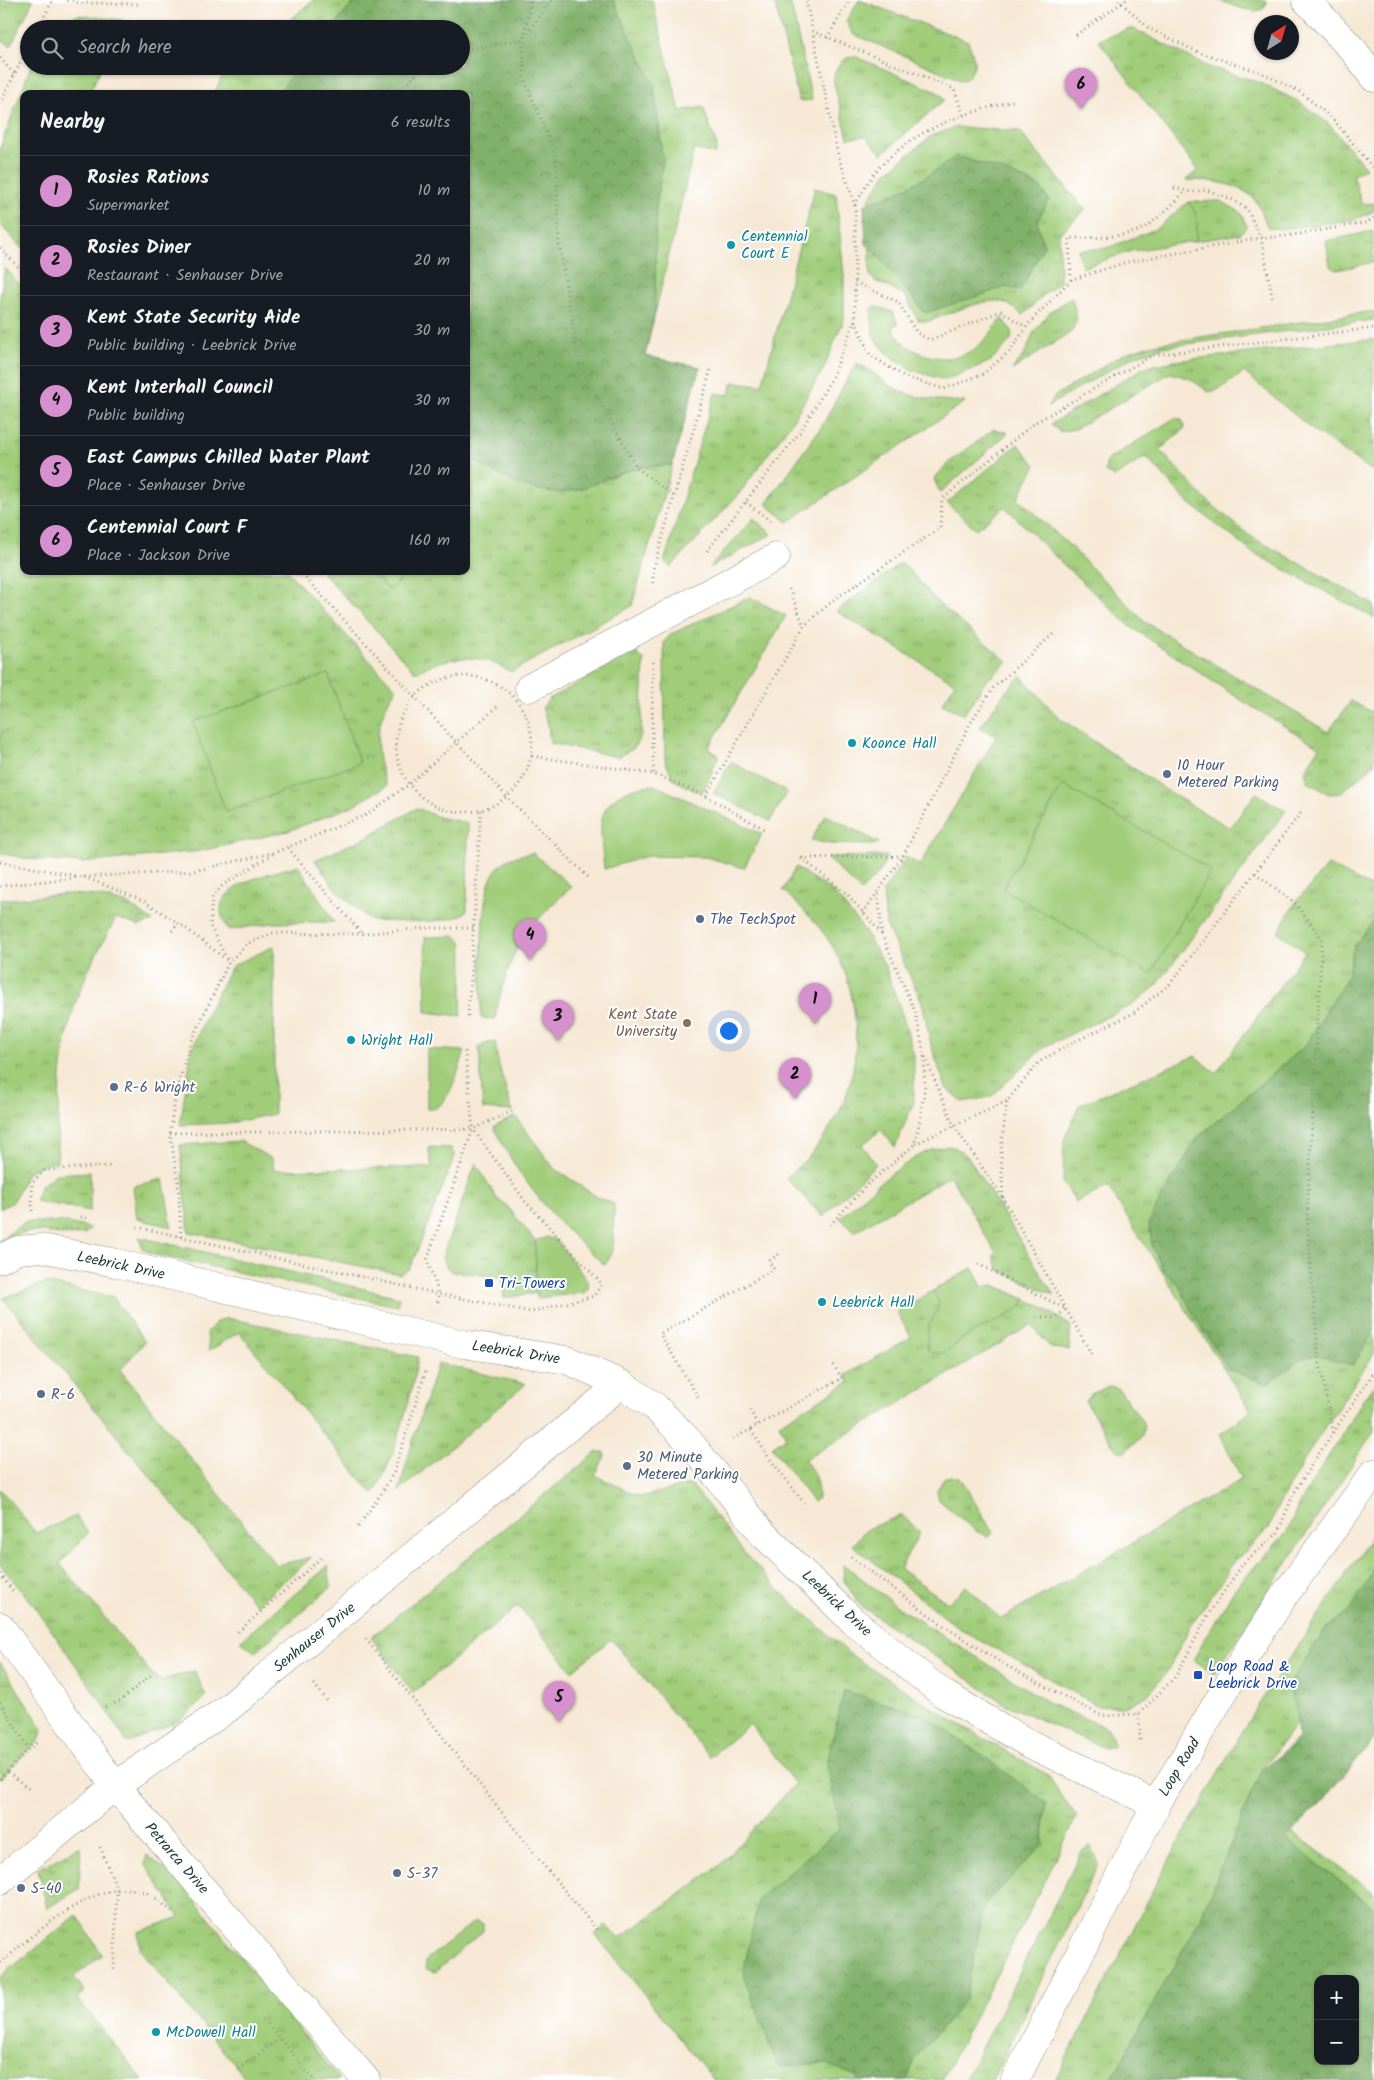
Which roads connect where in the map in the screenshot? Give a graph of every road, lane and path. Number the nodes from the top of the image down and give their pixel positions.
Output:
1 (53, 0) edge
2 (67, 0) edge
3 (531, 0) edge
4 (551, 0) edge
5 (806, 0) edge
6 (850, 0) edge
7 (1126, 0) edge
8 (1306, 0) edge
9 (1120, 1) edge
10 (141, 4) dead end
11 (42, 20) edge
12 (812, 31) junction
13 (1076, 35) dead end
14 (523, 38) junction
15 (827, 38) junction
16 (470, 49) edge
17 (0, 58) edge
18 (20, 62) edge
19 (14, 74) junction
20 (414, 75) edge
21 (1374, 78) edge
22 (6, 90) junction
23 (401, 90) edge
24 (0, 92) edge
25 (1016, 100) dead end
26 (0, 104) edge
27 (963, 114) junction
28 (1374, 168) edge
29 (1174, 188) dead end
30 (1185, 191) junction
31 (855, 205) junction
32 (1374, 218) edge
33 (1261, 238) junction
34 (0, 248) edge
35 (20, 269) edge
36 (1072, 280) junction
37 (855, 282) junction
38 (1273, 301) dead end
39 (855, 320) junction
40 (1026, 327) junction
41 (1374, 328) edge
42 (711, 369) dead end
43 (675, 497) junction
44 (705, 553) dead end
45 (776, 557) dead end
46 (303, 575) edge
47 (654, 621) junction
48 (1053, 634) dead end
49 (520, 691) junction
50 (414, 696) junction
51 (457, 742) junction
52 (532, 756) junction
53 (654, 774) junction
54 (409, 784) junction
55 (706, 796) junction
56 (508, 797) junction
57 (481, 810) junction
58 (1303, 810) dead end
59 (764, 829) dead end
60 (288, 848) junction
61 (276, 852) junction
62 (903, 856) junction
63 (0, 862) edge
64 (1255, 873) junction
65 (82, 877) junction
66 (588, 877) dead end
67 (0, 886) edge
68 (878, 891) junction
69 (863, 913) junction
70 (178, 923) junction
71 (473, 928) junction
72 (172, 931) dead end
73 (362, 934) junction
74 (882, 935) junction
75 (229, 962) junction
76 (468, 1016) dead end
77 (465, 1050) dead end
78 (924, 1054) junction
79 (1007, 1102) junction
80 (512, 1110) dead end
81 (954, 1126) junction
82 (473, 1129) junction
83 (170, 1133) junction
84 (914, 1145) junction
85 (111, 1166) dead end
86 (1003, 1198) junction
87 (32, 1211) dead end
88 (830, 1225) dead end
89 (138, 1227) dead end
90 (181, 1237) junction
91 (780, 1254) dead end
92 (0, 1259) edge
93 (978, 1264) dead end
94 (439, 1294) junction
95 (437, 1308) dead end
96 (1066, 1309) junction
97 (1038, 1317) dead end
98 (1092, 1355) dead end
99 (831, 1362) dead end
100 (428, 1364) dead end
101 (1374, 1372) edge
102 (621, 1384) junction
103 (700, 1401) dead end
104 (750, 1410) dead end
105 (758, 1426) junction
106 (751, 1430) junction
107 (1333, 1432) junction
108 (726, 1442) dead end
109 (1374, 1473) edge
110 (804, 1503) dead end
111 (358, 1526) dead end
112 (322, 1557) dead end
113 (851, 1557) dead end
114 (0, 1626) edge
115 (238, 1632) dead end
116 (361, 1633) dead end
117 (152, 1674) dead end
118 (309, 1677) dead end
119 (0, 1702) edge
120 (330, 1703) dead end
121 (105, 1707) dead end
122 (1139, 1714) junction
123 (1140, 1740) dead end
124 (39, 1741) dead end
125 (29, 1749) junction
126 (8, 1772) junction
127 (0, 1779) edge
128 (115, 1786) junction
129 (30, 1790) dead end
130 (1156, 1805) junction
131 (100, 1847) dead end
132 (0, 1881) edge
133 (117, 1889) junction
134 (174, 1912) dead end
135 (598, 1931) dead end
136 (0, 1963) edge
137 (114, 1970) dead end
138 (312, 2016) junction
139 (264, 2019) dead end
140 (280, 2039) junction
141 (238, 2069) dead end
142 (314, 2080) edge
143 (366, 2080) edge
144 (1015, 2080) edge

1 - 11 path
2 - 10 path
3 - 14 path
4 - 14 path
5 - 12 path
6 - 15 path
7 - 9 path
8 - 21 street
9 - 13 path
9 - 28 path
12 - 15 path
12 - 31 path
14 - 16 path
14 - 43 path
15 - 27 path
17 - 19 path
18 - 19 path
19 - 22 path
20 - 23 path
22 - 24 path
22 - 26 path
25 - 27 path
27 - 31 path
29 - 30 path
30 - 33 path
30 - 36 path
31 - 37 path
32 - 33 path
33 - 36 path
33 - 38 path
34 - 35 path
36 - 40 path
37 - 39 path
37 - 40 path
39 - 40 path
39 - 44 path
41 - 55 path
42 - 43 path
43 - 47 path
45 - 47 street
46 - 50 path
47 - 49 street
47 - 53 path
48 - 62 path
49 - 50 path
49 - 51 path
49 - 52 path
50 - 51 path
50 - 54 path
51 - 54 path
51 - 56 path
52 - 53 path
52 - 56 path
53 - 55 path
54 - 57 path
54 - 60 path
55 - 59 path
56 - 57 path
56 - 66 path
57 - 71 path
58 - 64 path
60 - 61 path
60 - 73 path
61 - 65 path
61 - 75 path
62 - 68 path
62 - 69 path
63 - 65 path
64 - 79 path
64 - 107 path
65 - 67 path
65 - 70 path
68 - 69 path
68 - 74 path
69 - 74 path
70 - 72 path
70 - 75 path
71 - 73 path
71 - 76 path
73 - 75 path
74 - 78 path
75 - 83 path
77 - 82 path
78 - 81 path
78 - 84 path
79 - 81 path
79 - 86 path
80 - 82 path
81 - 84 path
81 - 86 path
82 - 83 path
82 - 94 path
82 - 94 path
83 - 90 path
84 - 88 path
85 - 87 path
86 - 96 path
89 - 90 path
90 - 94 path
91 - 103 path
92 - 102 street, Leebrick Drive
93 - 96 path
94 - 95 path
96 - 97 path
96 - 98 path
99 - 105 path
100 - 111 path
101 - 107 path
102 - 128 street, Senhauser Drive
102 - 130 street, Leebrick Drive
104 - 105 path
105 - 106 path
106 - 108 path
106 - 110 path
107 - 122 path
109 - 130 street, Loop Road
112 - 115 path
113 - 122 path
114 - 128 street, Petrarca Drive
116 - 135 path
117 - 121 path
118 - 120 path
119 - 125 path
122 - 123 path
124 - 125 path
125 - 126 path
126 - 127 path
126 - 129 path
128 - 132 street, Senhauser Drive
128 - 138 street, Petrarca Drive
130 - 144 street, Loop Road
131 - 133 path
133 - 134 path
133 - 136 path
133 - 137 path
138 - 140 path
138 - 143 street, Petrarca Drive
139 - 140 path
140 - 141 path
140 - 142 path

